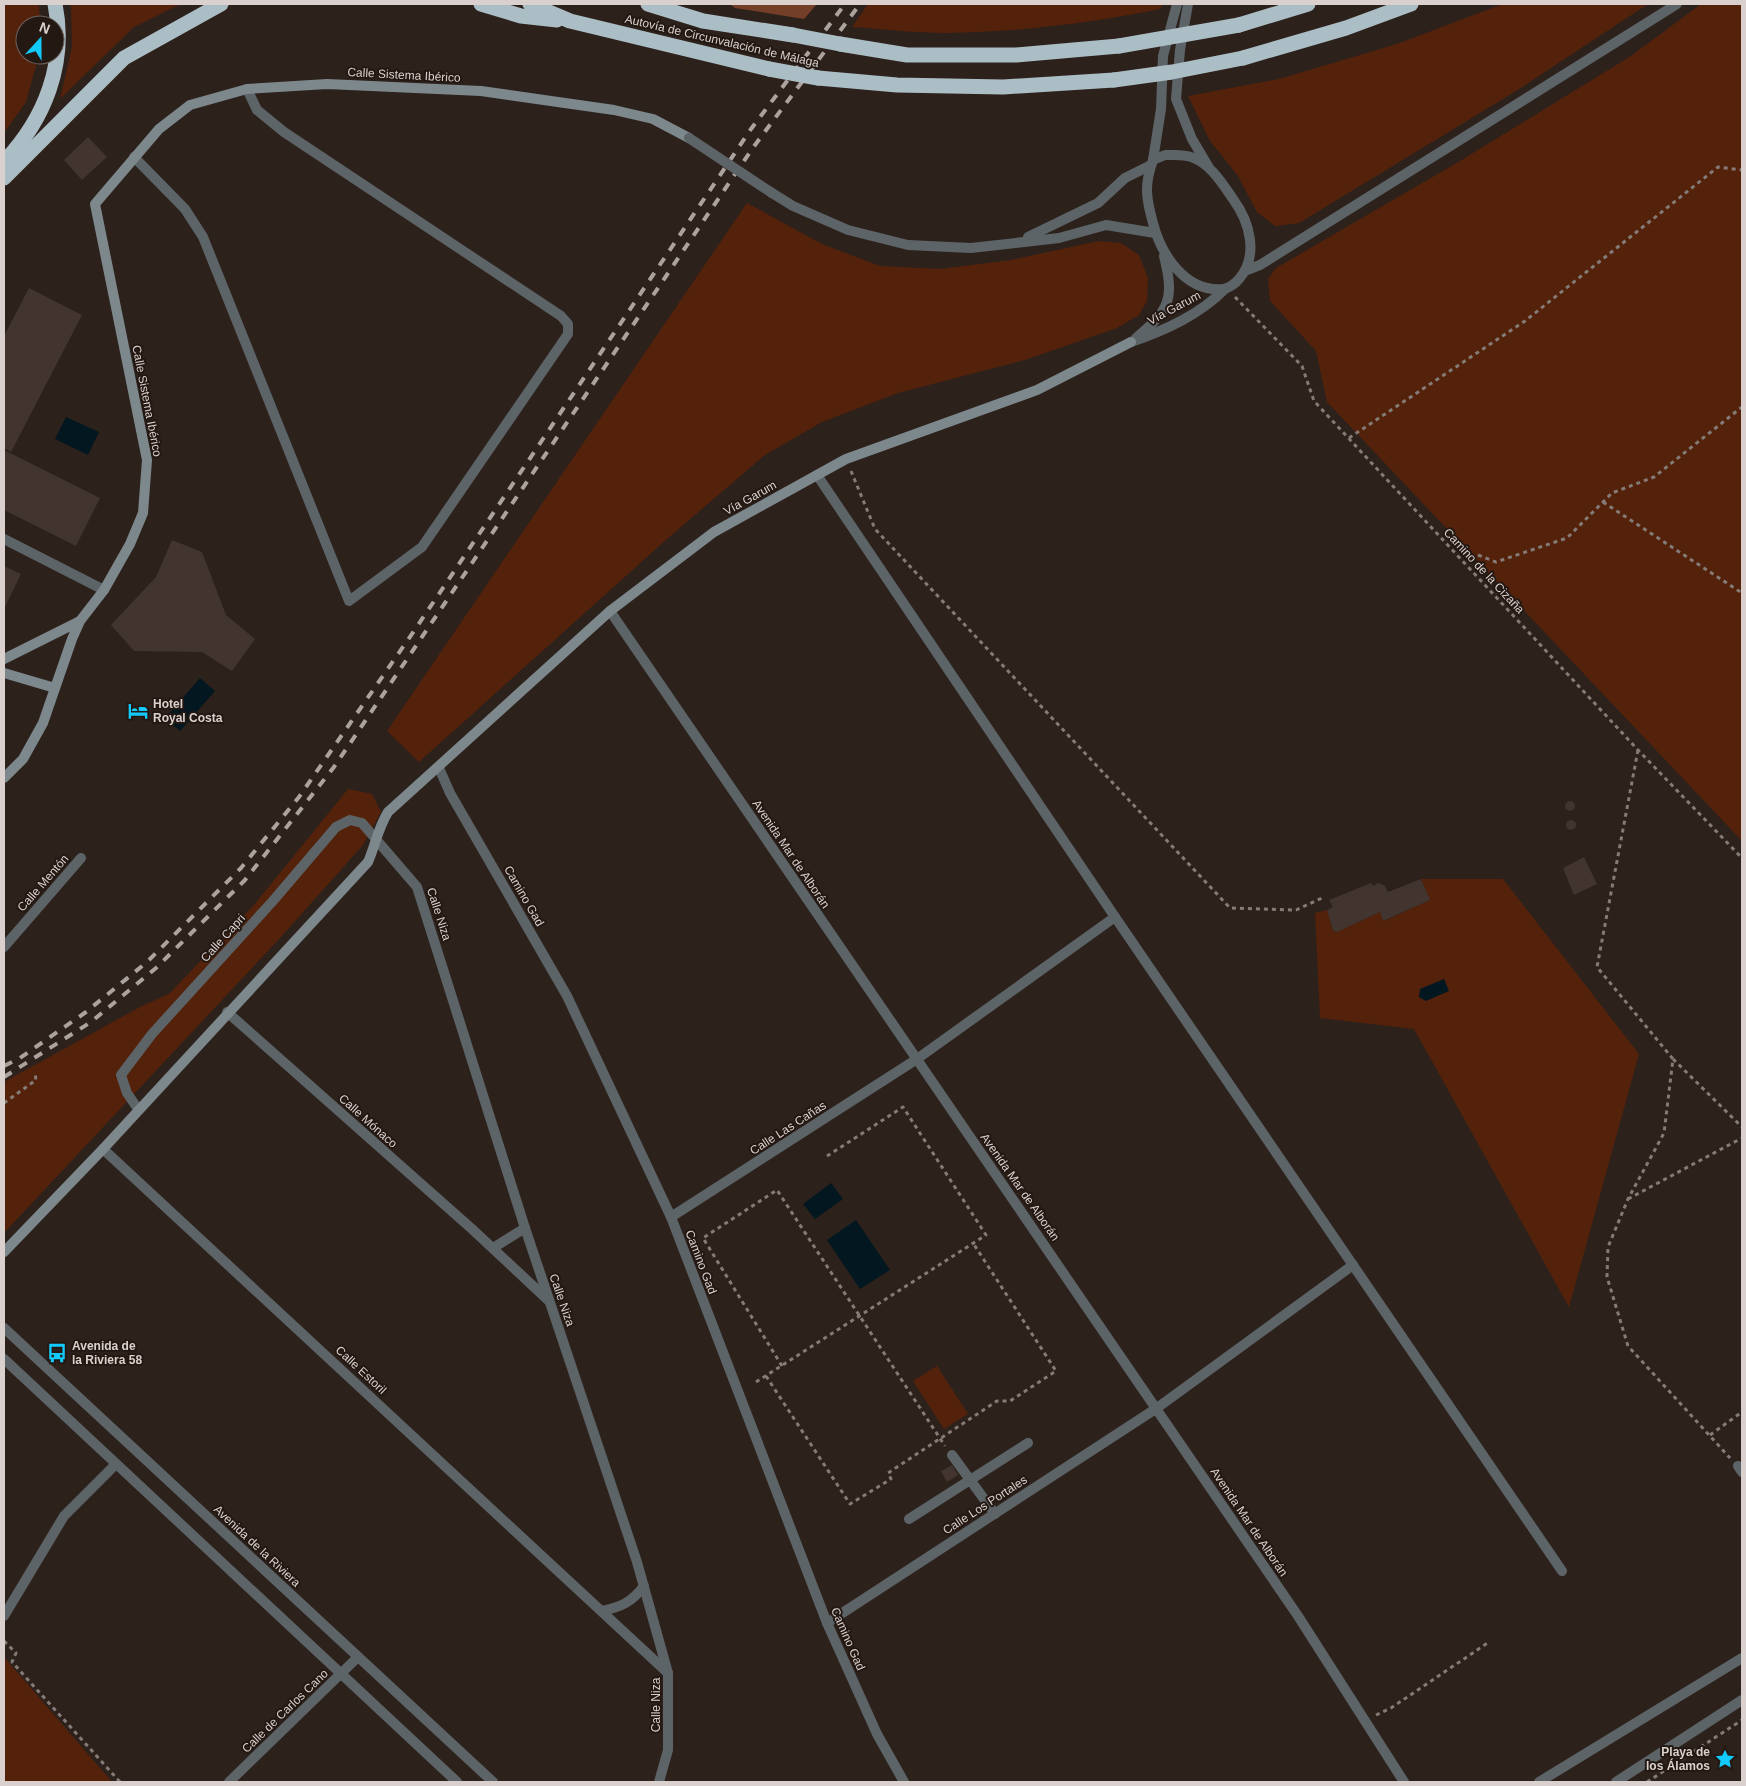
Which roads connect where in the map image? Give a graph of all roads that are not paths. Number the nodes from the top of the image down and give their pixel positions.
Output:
1 (55, 4) edge
2 (221, 4) edge
3 (481, 4) edge
4 (530, 4) edge
5 (648, 4) edge
6 (1178, 4) edge
7 (1188, 4) edge
8 (1308, 4) edge
9 (1411, 4) edge
10 (1677, 4) edge
11 (570, 21) junction
12 (247, 89) junction
13 (134, 157) junction
14 (4, 162) edge
15 (1152, 162) junction
16 (1208, 167) junction
17 (4, 178) edge
18 (1155, 233) junction
19 (1018, 241) junction
20 (1163, 253) junction
21 (1247, 270) junction
22 (1226, 289) junction
23 (1131, 342) junction
24 (817, 475) junction
25 (4, 540) edge
26 (104, 590) junction
27 (610, 611) junction
28 (80, 620) junction
29 (4, 659) edge
30 (4, 672) edge
31 (55, 688) junction
32 (439, 768) junction
33 (4, 778) edge
34 (376, 842) junction
35 (81, 858) dead end
36 (1115, 917) junction
37 (4, 947) edge
38 (227, 1012) junction
39 (917, 1059) junction
40 (138, 1110) junction
41 (102, 1149) junction
42 (670, 1216) junction
43 (525, 1228) junction
44 (493, 1248) junction
45 (4, 1252) edge
46 (1353, 1265) junction
47 (550, 1302) junction
48 (4, 1328) edge
49 (4, 1359) edge
50 (1157, 1408) junction
51 (1028, 1443) dead end
52 (952, 1455) road end
53 (116, 1464) junction
54 (970, 1480) junction
55 (995, 1514) junction
56 (909, 1519) dead end
57 (1562, 1571) dead end
58 (644, 1586) junction
59 (602, 1611) junction
60 (4, 1616) edge
61 (827, 1623) junction
62 (358, 1657) junction
63 (1742, 1658) edge
64 (342, 1673) junction
65 (668, 1673) junction
66 (1742, 1700) edge
67 (229, 1782) edge
68 (457, 1782) edge
69 (493, 1782) edge
70 (659, 1782) edge
71 (904, 1782) edge
72 (1404, 1782) edge
73 (1539, 1782) edge
74 (1616, 1782) edge

1 - 14 highway
2 - 17 highway
3 - 11 highway
4 - 11 highway, Autovía de Circunvalación de Málaga
5 - 8 highway, Autovía de Circunvalación de Málaga, bridge
6 - 15 street
7 - 16 street
9 - 11 highway, Autovía de Circunvalación de Málaga, bridge
10 - 21 street
12 - 13 street, Calle Sistema Ibérico
12 - 13 street
12 - 19 street, Calle Sistema Ibérico, bridge
13 - 26 street, Calle Sistema Ibérico
15 - 16 street
15 - 18 street
15 - 19 street
16 - 21 street
18 - 19 street
18 - 20 street
20 - 22 street
20 - 23 street, Vía Garum
21 - 22 street
22 - 23 street, Vía Garum
23 - 24 street, Vía Garum
24 - 27 street, Vía Garum
24 - 36 street
25 - 26 street
26 - 28 street, Calle Sistema Ibérico
27 - 32 street, Vía Garum
27 - 39 street, Avenida Mar de Alborán
28 - 29 street
28 - 31 street, Calle Sistema Ibérico
30 - 31 street
31 - 33 street, Calle Sistema Ibérico
32 - 34 street
32 - 42 street, Camino Gad
34 - 38 street
34 - 40 street, Calle Capri
34 - 43 street, Calle Niza
35 - 37 street, Calle Mentón
36 - 39 street, Calle Las Cañas
36 - 46 street
38 - 40 street
38 - 44 street, Calle Mónaco
39 - 42 street, Calle Las Cañas
39 - 50 street, Avenida Mar de Alborán
40 - 41 street
41 - 45 street
41 - 59 street, Calle Estoril
42 - 61 street, Camino Gad
43 - 44 street
43 - 47 street, Calle Niza
44 - 47 street, Calle Mónaco
46 - 50 street, Calle Los Portales
46 - 57 street
47 - 58 street, Calle Niza
48 - 62 street, Avenida de la Riviera
49 - 53 street
50 - 55 street, Calle Los Portales
50 - 72 street, Avenida Mar de Alborán
51 - 54 street
52 - 54 street
53 - 60 street
53 - 64 street
54 - 55 street
54 - 56 street
55 - 61 street, Calle Los Portales
58 - 59 street
58 - 65 street, Calle Niza
59 - 65 street, Calle Estoril
61 - 71 street, Camino Gad
62 - 64 street, Calle de Carlos Cano
62 - 69 street, Avenida de la Riviera
63 - 73 street
64 - 67 street, Calle de Carlos Cano
64 - 68 street
65 - 70 street, Calle Niza
66 - 74 street

